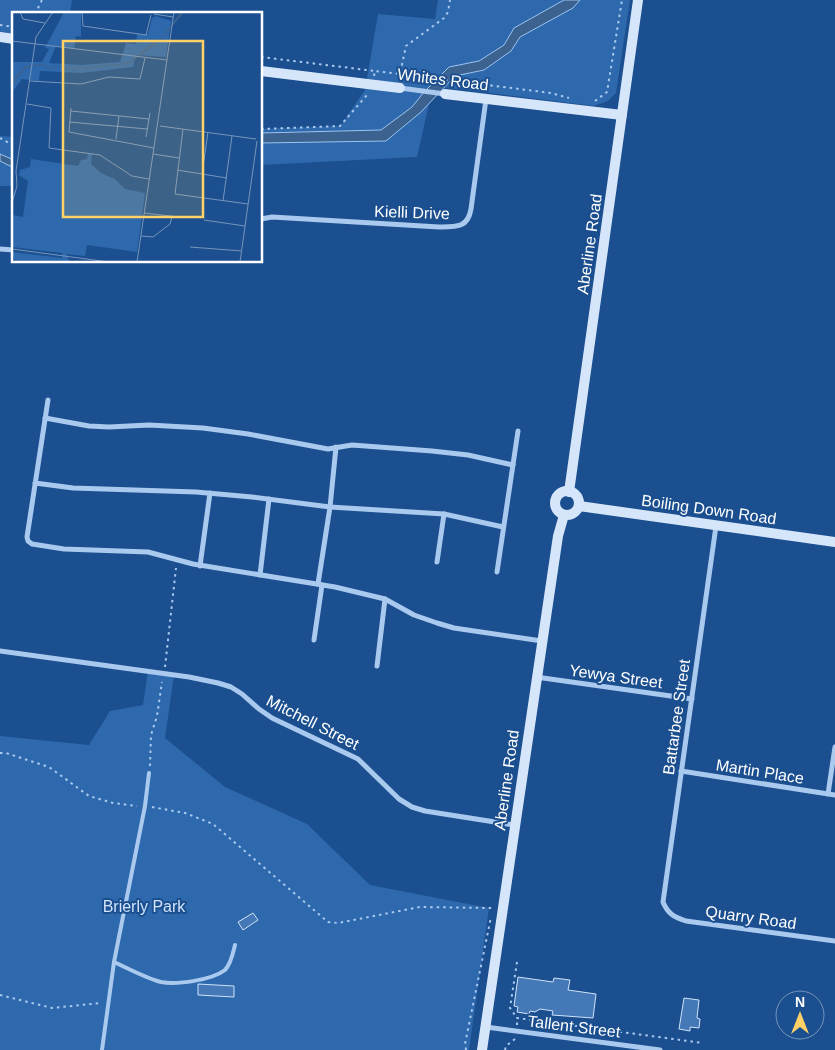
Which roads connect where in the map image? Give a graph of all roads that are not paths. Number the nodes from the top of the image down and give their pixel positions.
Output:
1 (638, 0) edge
2 (262, 71) edge
3 (400, 88) joint
4 (445, 94) joint
5 (486, 99) junction
6 (622, 115) junction
7 (262, 219) edge
8 (48, 400) dead end
9 (45, 418) junction
10 (518, 430) dead end
11 (336, 447) junction
12 (513, 465) junction
13 (35, 483) junction
14 (569, 492) junction
15 (210, 493) junction
16 (269, 499) junction
17 (579, 506) junction
18 (330, 507) junction
19 (444, 514) junction
20 (564, 515) junction
21 (716, 525) junction
22 (503, 527) junction
23 (835, 542) edge
24 (437, 562) dead end
25 (200, 566) junction
26 (497, 572) dead end
27 (260, 575) junction
28 (320, 585) junction
29 (386, 599) junction
30 (314, 640) dead end
31 (542, 641) junction
32 (0, 651) edge
33 (377, 666) dead end
34 (536, 677) junction
35 (692, 699) junction
36 (835, 747) edge
37 (681, 771) junction
38 (148, 773) dead end
39 (828, 794) junction
40 (835, 795) edge
41 (514, 825) junction
42 (667, 912) joint
43 (835, 941) edge
44 (235, 945) dead end
45 (114, 962) junction
46 (485, 1027) junction
47 (650, 1049) edge
48 (102, 1050) edge
49 (482, 1050) edge
50 (660, 1050) edge

1 - 6 street, Aberline Road
2 - 3 street, Whites Road
3 - 4 street, Whites Road
4 - 5 street, Whites Road
5 - 6 street, Whites Road
5 - 7 street, Kielli Drive
6 - 14 street, Aberline Road
8 - 9 street
9 - 11 street
9 - 13 street
10 - 12 street
11 - 12 street
11 - 18 street
12 - 22 street
13 - 15 street
13 - 25 street
14 - 17 street
14 - 20 street
15 - 16 street
15 - 25 street
16 - 18 street
16 - 27 street
17 - 20 street
17 - 21 street, Boiling Down Road
18 - 19 street
18 - 28 street
19 - 22 street
19 - 24 street
20 - 31 street, Aberline Road
21 - 23 street, Boiling Down Road
21 - 35 street, Battarbee Street
22 - 26 street
25 - 27 street
27 - 28 street
28 - 29 street
28 - 30 street
29 - 31 street
29 - 33 street
31 - 34 street, Aberline Road
32 - 41 street, Mitchell Street
34 - 35 street, Yewya Street
34 - 41 street, Aberline Road
35 - 37 street, Battarbee Street
36 - 39 street
37 - 39 street, Martin Place
37 - 42 street, Battarbee Street
38 - 45 lane
39 - 40 street, Martin Place
41 - 46 street, Aberline Road
42 - 43 street, Quarry Road
44 - 45 lane
45 - 48 lane
46 - 47 street, Tallent Street
46 - 49 street, Aberline Road
47 - 50 street, Tallent Street

